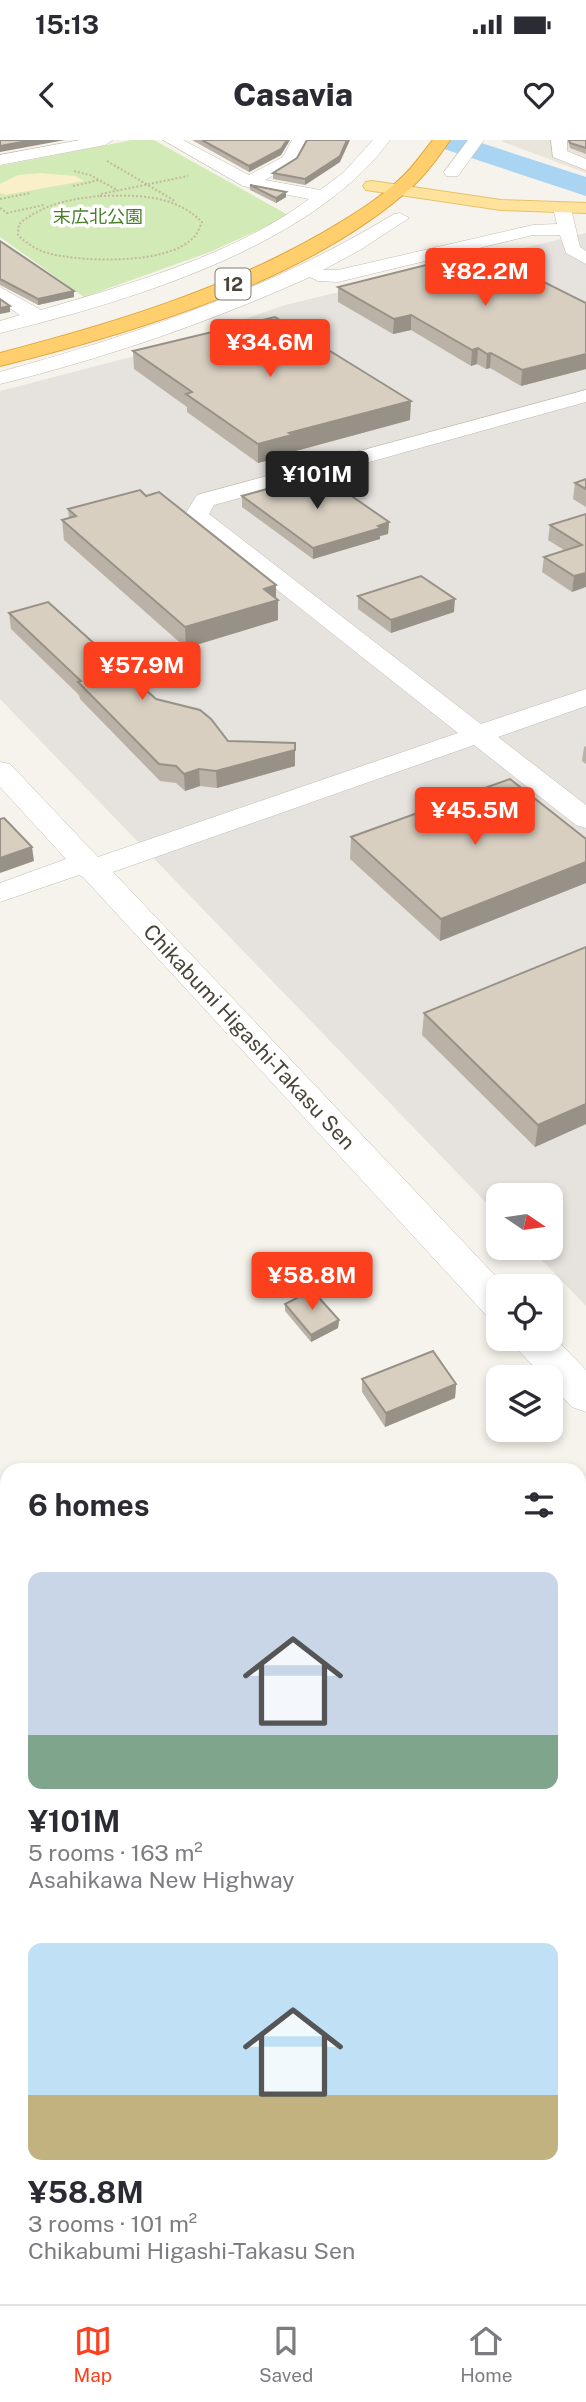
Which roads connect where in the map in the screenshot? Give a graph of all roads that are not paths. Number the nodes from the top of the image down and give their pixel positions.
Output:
1 (105, 140) edge
2 (171, 140) edge
3 (300, 140) edge
4 (382, 140) edge
5 (476, 140) edge
6 (559, 140) edge
7 (438, 146) edge
8 (0, 160) edge
9 (585, 164) edge
10 (394, 165) dead end
11 (456, 166) dead end
12 (248, 182) junction
13 (372, 186) junction
14 (399, 190) junction
15 (323, 196) junction
16 (562, 208) junction
17 (586, 208) edge
18 (400, 218) dead end
19 (350, 225) junction
20 (568, 229) junction
21 (380, 232) junction
22 (586, 259) edge
23 (303, 275) junction
24 (0, 293) edge
25 (35, 317) junction
26 (0, 327) edge
27 (2, 361) edge
28 (586, 396) edge
29 (586, 697) edge
30 (475, 734) junction
31 (0, 770) edge
32 (586, 819) edge
33 (89, 866) junction
34 (0, 893) edge
35 (486, 1290) edge
36 (543, 1351) edge
37 (586, 1396) edge

1 - 8 street
2 - 12 street
3 - 12 street
4 - 15 street
5 - 11 street
6 - 9 street
7 - 14 highway, 12
10 - 13 highway, 12
12 - 15 street
13 - 14 main road
13 - 27 highway, 12
14 - 16 main road
14 - 19 highway, 12
15 - 25 street
16 - 17 main road
16 - 20 street
18 - 21 street
19 - 21 street
19 - 27 highway, 12
20 - 22 street
20 - 23 street
21 - 23 street
23 - 27 street
24 - 25 street
25 - 26 street
28 - 30 street
29 - 30 street
30 - 32 street
30 - 33 street
31 - 33 street, Chikabumi Higashi-Takasu Sen
33 - 34 street
33 - 35 street, Chikabumi Higashi-Takasu Sen
36 - 37 street

